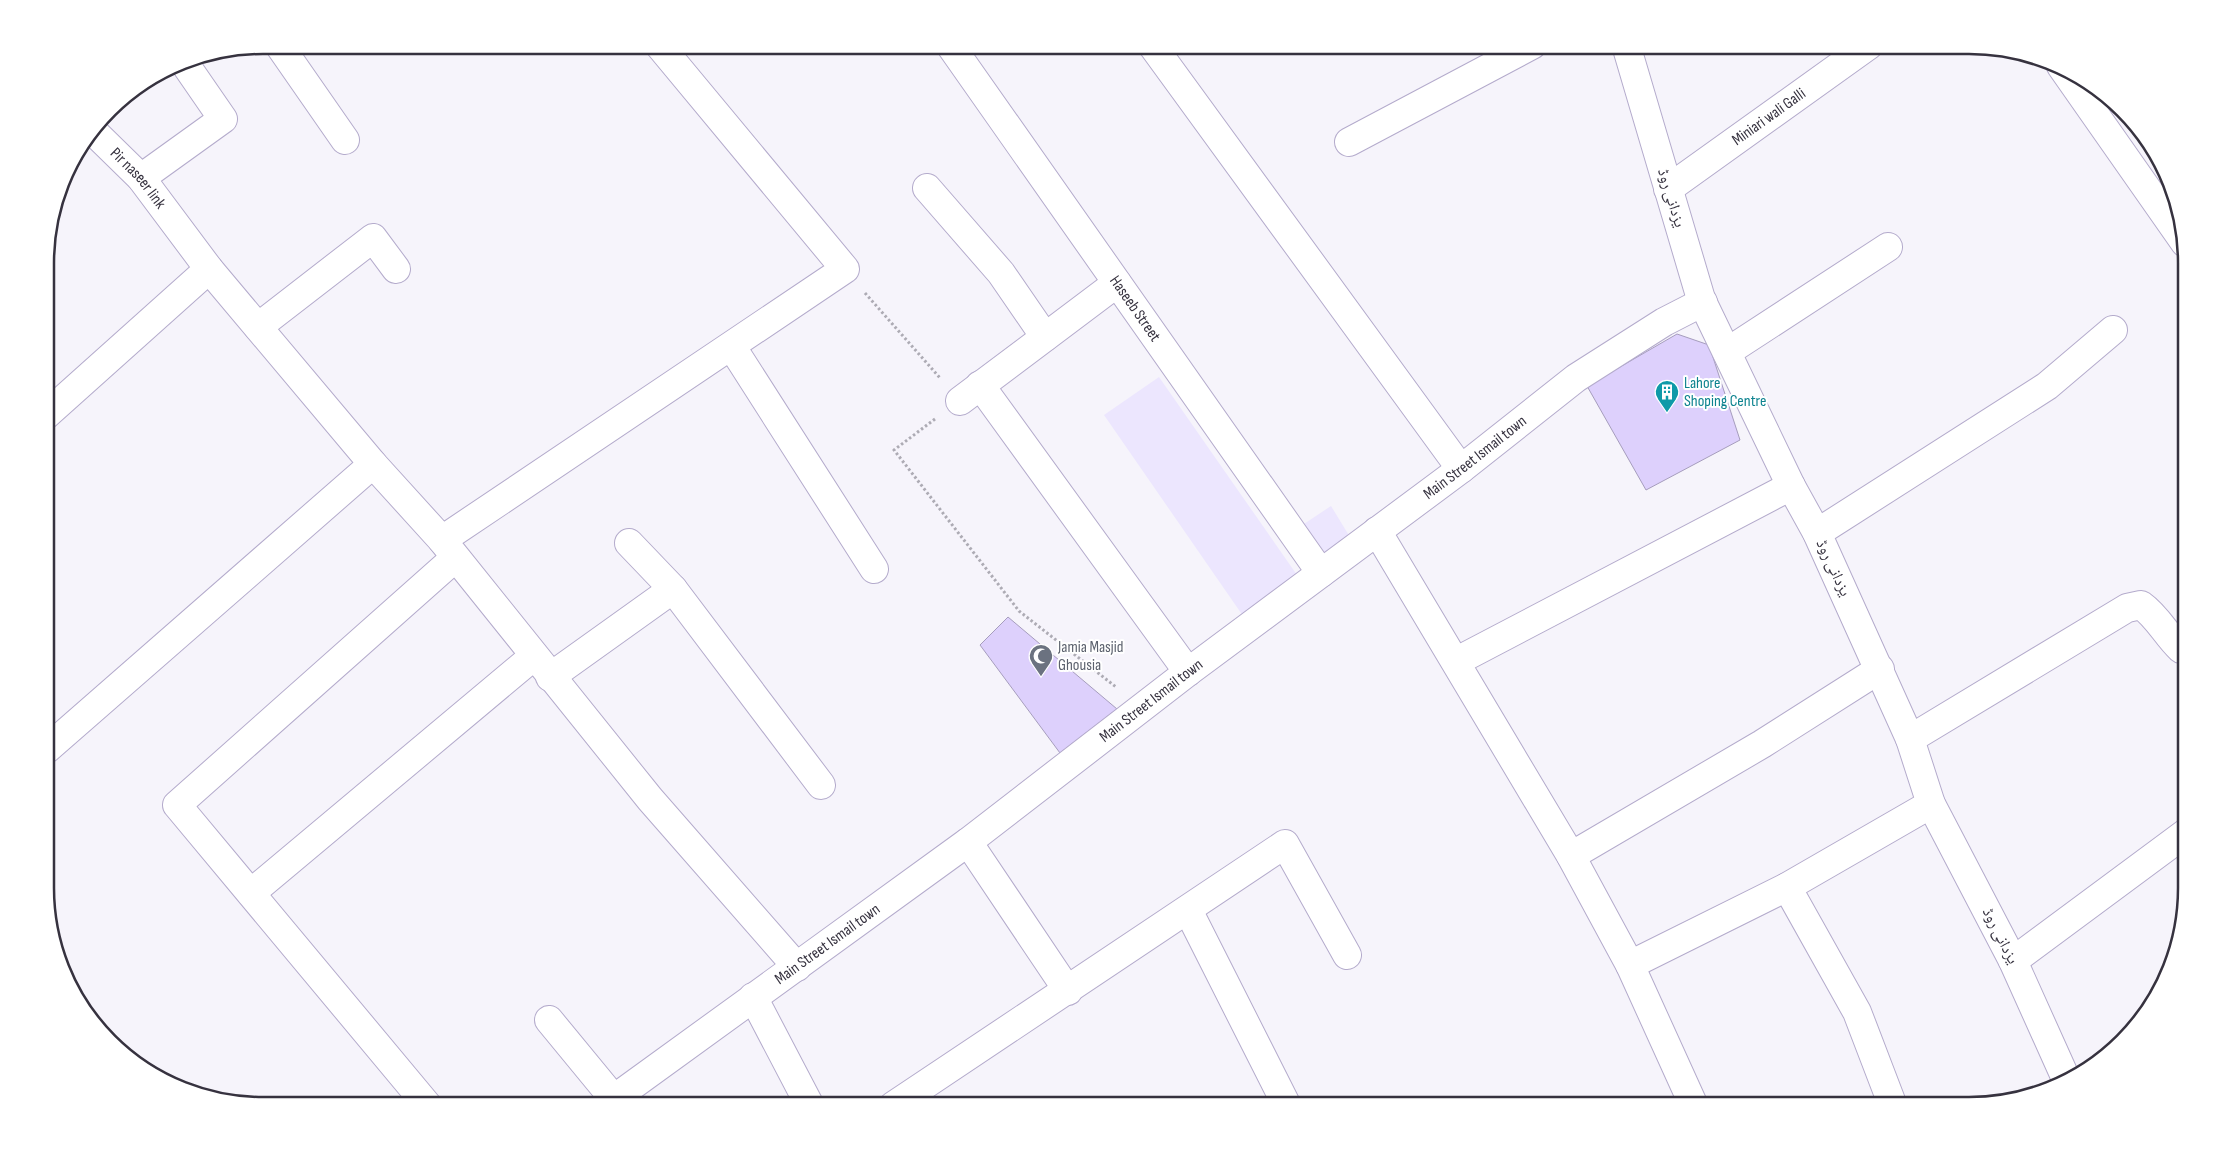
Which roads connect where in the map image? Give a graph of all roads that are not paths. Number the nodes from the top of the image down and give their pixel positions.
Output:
1 (285, 54) edge
2 (666, 54) edge
3 (956, 54) edge
4 (1159, 54) edge
5 (1515, 54) edge
6 (1629, 54) edge
7 (1856, 54) edge
8 (188, 68) edge
9 (2069, 79) edge
10 (97, 135) edge
11 (345, 140) dead end
12 (1349, 142) dead end
13 (141, 178) junction
14 (927, 188) dead end
15 (1668, 189) junction
16 (2175, 229) edge
17 (1888, 247) dead end
18 (209, 269) junction
19 (396, 269) dead end
20 (1117, 283) junction
21 (1703, 302) junction
22 (258, 327) junction
23 (2113, 330) dead end
24 (1045, 337) junction
25 (732, 347) junction
26 (1728, 352) junction
27 (54, 409) edge
28 (373, 464) junction
29 (1461, 469) junction
30 (1791, 486) junction
31 (1377, 531) junction
32 (1817, 533) junction
33 (630, 543) dead end
34 (449, 549) junction
35 (874, 569) dead end
36 (1321, 572) junction
37 (673, 589) junction
38 (2178, 646) edge
39 (534, 656) junction
40 (1457, 662) junction
41 (1880, 669) junction
42 (1188, 672) junction
43 (550, 677) junction
44 (1910, 739) junction
45 (54, 742) edge
46 (821, 785) dead end
47 (1932, 804) junction
48 (2178, 839) edge
49 (968, 842) junction
50 (1571, 856) junction
51 (1787, 887) junction
52 (251, 893) junction
53 (1188, 910) junction
54 (1347, 956) dead end
55 (2013, 961) junction
56 (1630, 965) junction
57 (797, 966) junction
58 (1068, 991) junction
59 (753, 997) junction
60 (549, 1020) dead end
61 (2064, 1075) edge
62 (421, 1097) edge
63 (605, 1097) edge
64 (616, 1097) edge
65 (805, 1097) edge
66 (907, 1097) edge
67 (1282, 1097) edge
68 (1690, 1097) edge
69 (1890, 1097) edge

1 - 11 street
2 - 25 street
3 - 20 street, Haseeb Street
4 - 29 street
5 - 12 street
6 - 15 street, یزدانی روڈ
7 - 15 street, Miniari wali Galli
8 - 13 street
9 - 16 street
10 - 13 street, Pir naseer link
13 - 18 street, Pir naseer link
14 - 24 street
15 - 21 street, یزدانی روڈ
17 - 26 street
18 - 22 street, Pir naseer link
18 - 27 street
19 - 22 street
20 - 24 street
20 - 36 street, Haseeb Street
21 - 26 street, یزدانی روڈ
21 - 29 street, Main Street Ismail town
22 - 28 street, Pir naseer link
23 - 32 street
24 - 42 street
25 - 34 street
25 - 35 street
26 - 30 street, یزدانی روڈ
28 - 34 street, Pir naseer link
28 - 45 street
29 - 31 street, Main Street Ismail town
30 - 32 street, یزدانی روڈ
30 - 40 street
31 - 36 street, Main Street Ismail town
31 - 40 street
32 - 41 street, یزدانی روڈ
33 - 37 street
34 - 39 street, Pir naseer link
34 - 52 street
36 - 42 street, Main Street Ismail town
37 - 43 street
37 - 46 street
38 - 44 street
39 - 43 street, Pir naseer link
39 - 52 street
40 - 50 street
41 - 44 street, یزدانی روڈ
41 - 50 street
42 - 49 street, Main Street Ismail town
43 - 57 street, Pir naseer link
44 - 47 street, یزدانی روڈ
47 - 51 street
47 - 55 street, یزدانی روڈ
48 - 55 street
49 - 57 street, Main Street Ismail town
49 - 58 street
50 - 56 street
51 - 56 street
51 - 69 street
52 - 62 street
53 - 54 street
53 - 58 street
53 - 67 street
55 - 61 street, یزدانی روڈ
56 - 68 street
57 - 59 street, Main Street Ismail town
58 - 66 street
59 - 64 street, Main Street Ismail town
59 - 65 street
60 - 63 street

